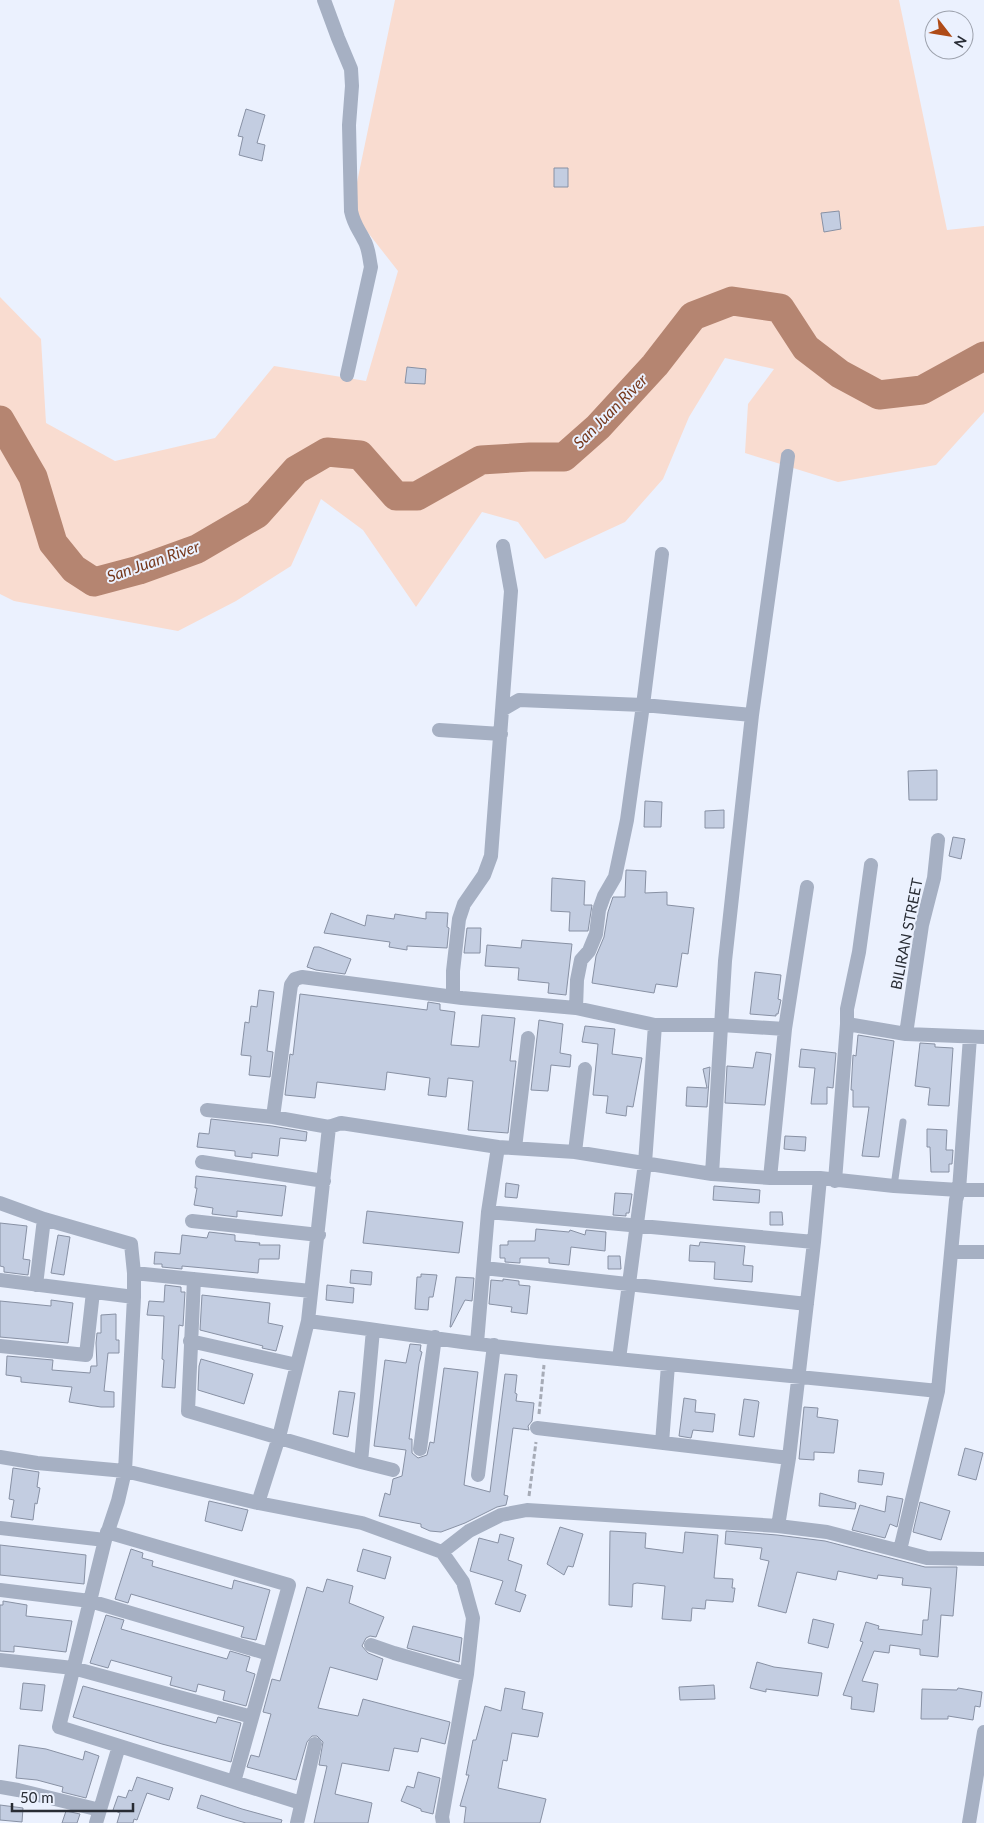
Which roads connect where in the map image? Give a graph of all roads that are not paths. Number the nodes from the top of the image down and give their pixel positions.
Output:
1 (324, 0) edge
2 (347, 375) dead end
3 (788, 456) dead end
4 (503, 546) dead end
5 (662, 554) dead end
6 (643, 704) junction
7 (502, 710) junction
8 (752, 715) junction
9 (440, 730) dead end
10 (501, 734) junction
11 (938, 840) dead end
12 (871, 865) dead end
13 (807, 887) dead end
14 (453, 996) junction
15 (576, 1008) junction
16 (846, 1024) junction
17 (655, 1025) junction
18 (721, 1025) junction
19 (785, 1029) junction
20 (906, 1034) junction
21 (970, 1037) junction
22 (984, 1037) edge
23 (528, 1038) dead end
24 (585, 1068) dead end
25 (206, 1110) dead end
26 (273, 1117) junction
27 (903, 1122) dead end
28 (329, 1127) junction
29 (498, 1148) junction
30 (515, 1148) junction
31 (575, 1152) junction
32 (202, 1162) dead end
33 (644, 1164) junction
34 (712, 1174) junction
35 (770, 1178) junction
36 (820, 1178) junction
37 (324, 1181) junction
38 (835, 1181) junction
39 (894, 1186) junction
40 (959, 1190) junction
41 (984, 1190) edge
42 (0, 1203) edge
43 (488, 1212) junction
44 (44, 1219) junction
45 (192, 1221) dead end
46 (636, 1226) junction
47 (318, 1235) junction
48 (814, 1242) junction
49 (952, 1252) junction
50 (984, 1252) edge
51 (484, 1268) junction
52 (134, 1273) junction
53 (194, 1279) junction
54 (0, 1280) edge
55 (36, 1285) junction
56 (630, 1285) junction
57 (311, 1291) junction
58 (93, 1292) junction
59 (134, 1297) junction
60 (807, 1304) junction
61 (308, 1321) junction
62 (374, 1330) junction
63 (435, 1337) junction
64 (190, 1341) junction
65 (477, 1343) junction
66 (494, 1345) junction
67 (0, 1346) edge
68 (619, 1359) junction
69 (668, 1365) junction
70 (297, 1366) junction
71 (798, 1376) junction
72 (938, 1391) junction
73 (538, 1428) road end
74 (279, 1437) junction
75 (662, 1443) junction
76 (420, 1449) dead end
77 (0, 1457) edge
78 (789, 1458) junction
79 (360, 1462) junction
80 (393, 1470) dead end
81 (125, 1471) junction
82 (478, 1475) dead end
83 (258, 1503) junction
84 (778, 1526) junction
85 (0, 1528) edge
86 (106, 1536) junction
87 (900, 1550) junction
88 (442, 1552) junction
89 (984, 1559) edge
90 (0, 1590) edge
91 (90, 1601) junction
92 (371, 1645) dead end
93 (270, 1654) junction
94 (0, 1660) edge
95 (74, 1668) junction
96 (466, 1674) junction
97 (252, 1717) junction
98 (984, 1732) edge
99 (315, 1744) dead end
100 (119, 1746) junction
101 (981, 1775) edge
102 (234, 1782) junction
103 (0, 1788) edge
104 (301, 1803) junction
105 (98, 1817) edge
106 (297, 1823) edge
107 (443, 1823) edge
108 (969, 1823) edge

1 - 2 street
3 - 8 street
4 - 7 street
5 - 6 street
6 - 7 street
6 - 8 street
6 - 15 street
7 - 10 street
8 - 18 street
9 - 10 street
10 - 14 street
11 - 20 street, BILIRAN STREET
12 - 16 street
13 - 19 street
14 - 15 street
14 - 26 street
15 - 17 street
16 - 20 street
16 - 38 street
17 - 18 street
17 - 33 street
18 - 19 street
18 - 34 street
19 - 35 street
20 - 21 street
21 - 22 street
21 - 40 street
23 - 30 street
24 - 31 street
25 - 26 street
26 - 28 street
27 - 39 lane
28 - 29 street
28 - 37 street
29 - 30 street
29 - 43 street
30 - 31 street
31 - 33 street
32 - 37 street
33 - 34 street
33 - 46 street
34 - 35 street
35 - 36 street
36 - 38 street
36 - 48 street
37 - 47 street
38 - 39 street
39 - 40 street
40 - 41 street
40 - 49 street
42 - 44 street
43 - 46 street
43 - 51 street
44 - 52 street
44 - 55 street
45 - 47 street
46 - 48 street
46 - 56 street
47 - 57 street
48 - 60 street
49 - 50 street
49 - 72 street
51 - 56 street
51 - 65 street
52 - 53 street
52 - 59 street
53 - 57 street
53 - 64 street
54 - 55 street
55 - 58 street
56 - 60 street
56 - 68 street
57 - 61 street
58 - 59 street
58 - 67 street
59 - 81 street
60 - 71 street
61 - 62 street
61 - 70 street
62 - 63 street
62 - 79 street
63 - 65 street
63 - 76 street
64 - 70 street
64 - 74 street
65 - 66 street
66 - 68 street
66 - 82 street
68 - 69 street
69 - 71 street
69 - 75 street
70 - 74 street
71 - 72 street
71 - 78 street
72 - 87 street
73 - 75 street
74 - 79 street
74 - 83 street
75 - 78 street
77 - 81 street
78 - 84 street
79 - 80 street
81 - 83 street
81 - 86 street
83 - 88 street
84 - 87 street
84 - 88 street
85 - 86 street
86 - 91 street
86 - 93 street
87 - 89 street
88 - 96 street
90 - 91 street
91 - 93 street
91 - 95 street
92 - 96 street
93 - 97 street
94 - 95 street
95 - 97 street
95 - 100 street
96 - 107 street
97 - 102 street
98 - 101 street
99 - 104 street
100 - 102 street
100 - 105 street
101 - 108 street
102 - 104 street
103 - 105 street
104 - 106 street

